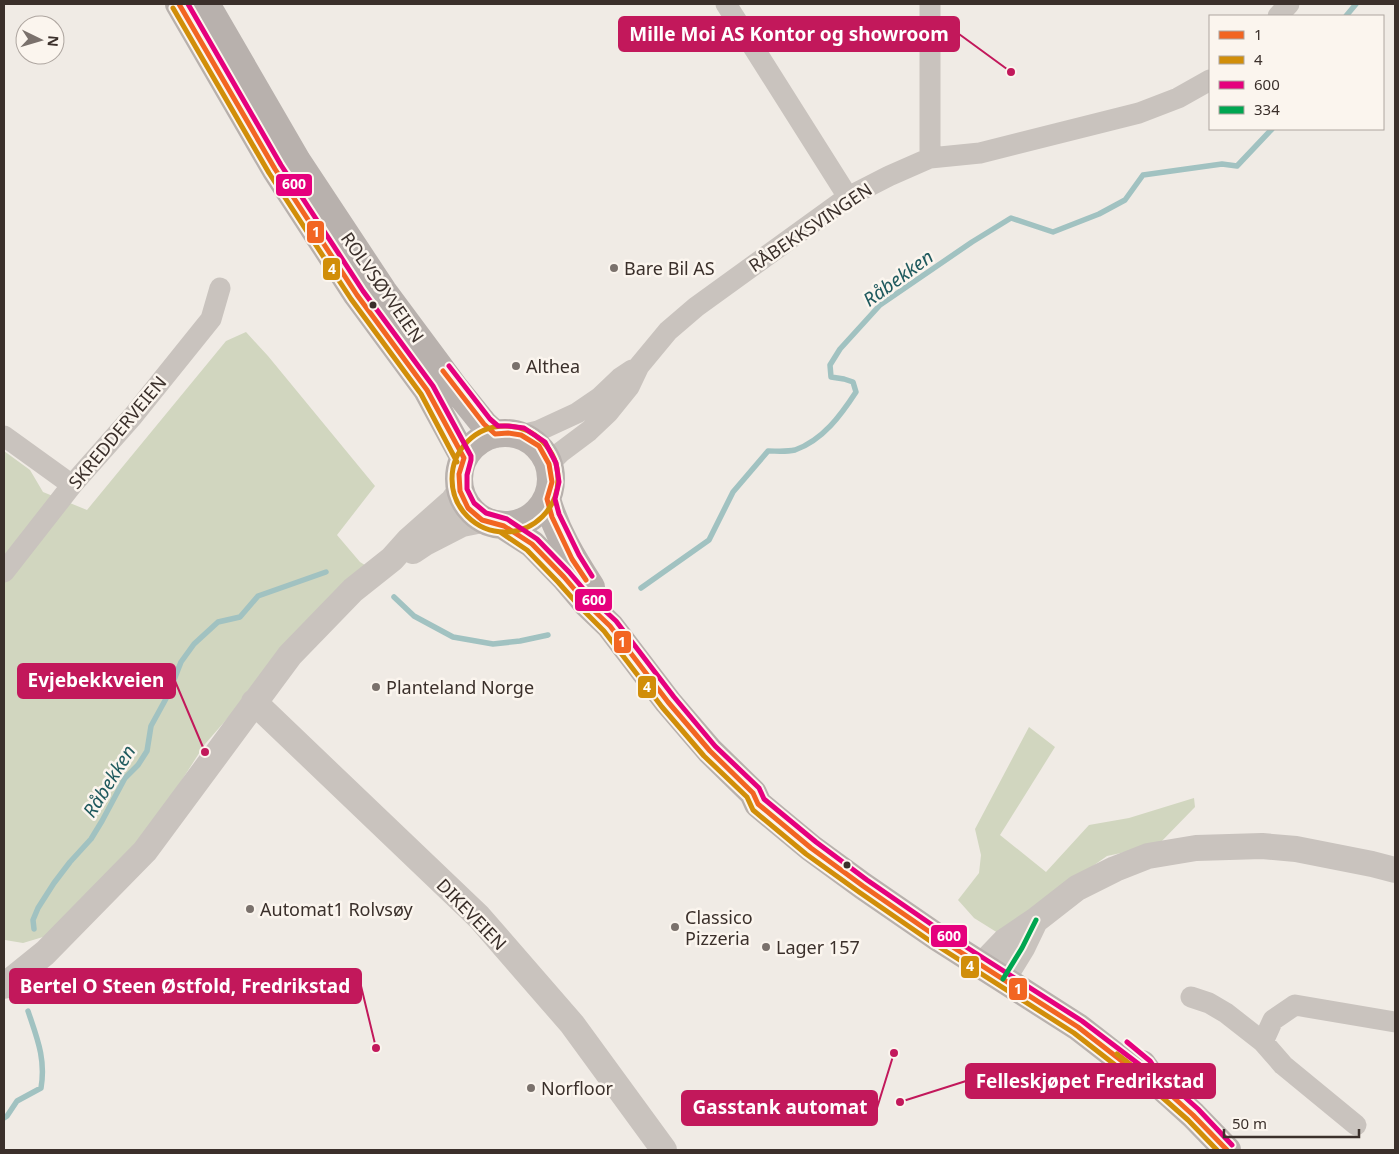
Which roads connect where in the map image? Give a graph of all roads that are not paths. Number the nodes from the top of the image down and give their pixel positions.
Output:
1 (179, 4) edge
2 (206, 4) edge
3 (726, 4) edge
4 (930, 4) edge
5 (1289, 4) edge
6 (1279, 15) edge
7 (1209, 81) edge
8 (930, 158) junction
9 (848, 197) junction
10 (220, 288) dead end
11 (639, 366) junction
12 (508, 435) junction
13 (4, 436) edge
14 (464, 458) junction
15 (549, 464) junction
16 (72, 485) junction
17 (460, 491) junction
18 (547, 499) junction
19 (493, 523) junction
20 (392, 560) junction
21 (4, 572) edge
22 (610, 626) junction
23 (254, 702) junction
24 (1395, 870) edge
25 (997, 967) junction
26 (4, 986) edge
27 (1191, 997) dead end
28 (1395, 1022) edge
29 (1263, 1042) junction
30 (1356, 1125) dead end
31 (664, 1150) edge
32 (1227, 1150) edge

1 - 14 main road, ROLVSØYVEIEN
2 - 12 main road, ROLVSØYVEIEN
3 - 9 street
4 - 8 street
5 - 6 street
7 - 8 street, RÅBEKKSVINGEN
8 - 9 street, RÅBEKKSVINGEN
9 - 11 street, RÅBEKKSVINGEN
10 - 16 street, SKREDDERVEIEN
11 - 12 street, RÅBEKKSVINGEN
11 - 15 street, RÅBEKKSVINGEN
12 - 14 main road
12 - 15 main road
13 - 16 street
14 - 17 main road
15 - 18 main road
16 - 21 street, SKREDDERVEIEN
17 - 19 main road
17 - 20 street
18 - 19 main road
18 - 22 main road
19 - 20 street
19 - 22 main road
20 - 23 street
22 - 25 main road
23 - 26 street
23 - 31 street, DIKEVEIEN
24 - 25 street
25 - 32 main road
27 - 29 street
28 - 29 street
29 - 30 street

